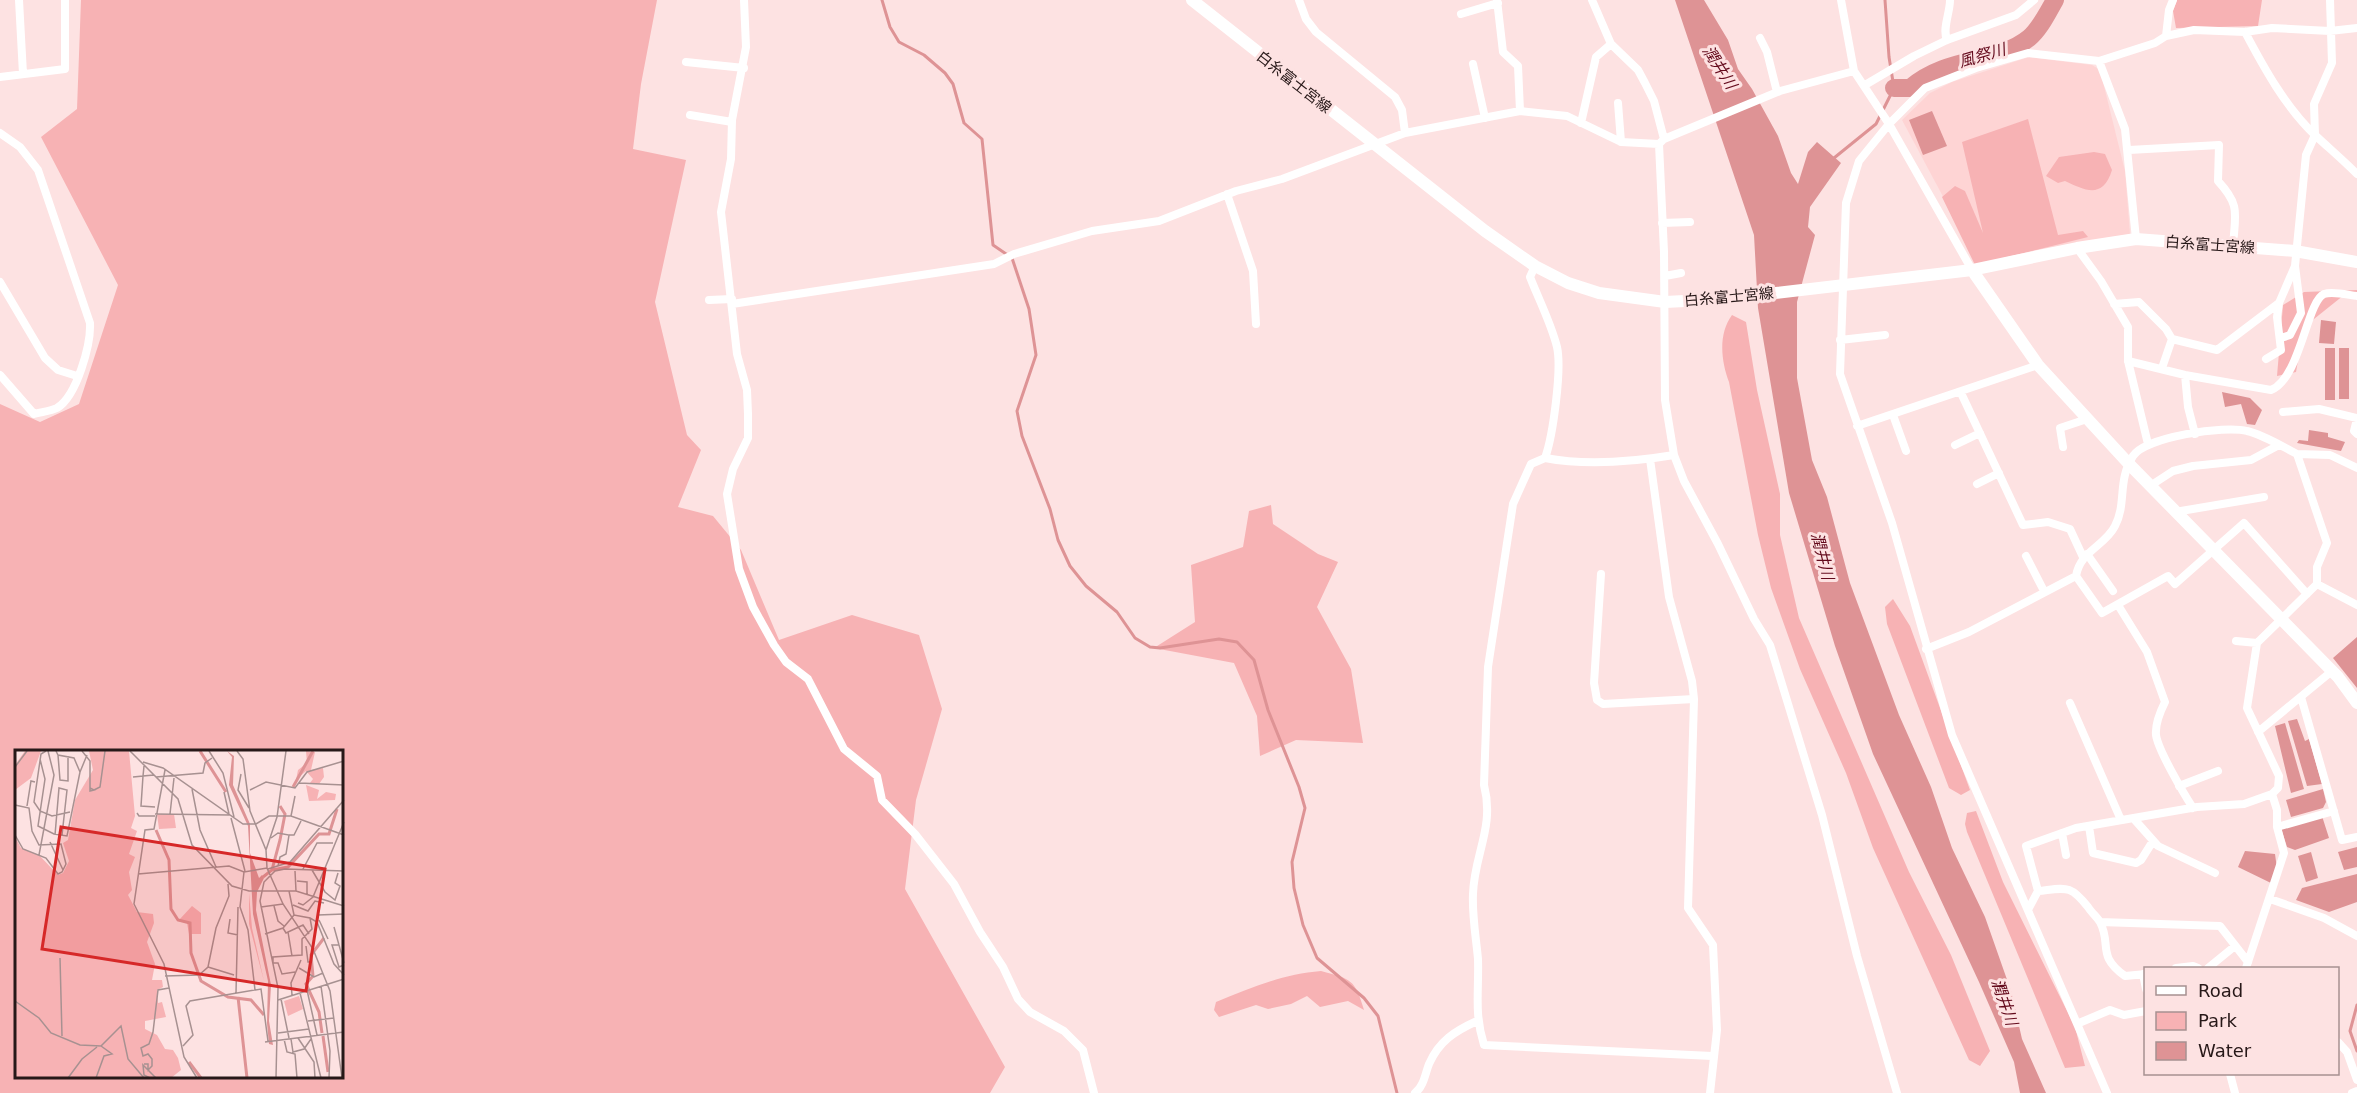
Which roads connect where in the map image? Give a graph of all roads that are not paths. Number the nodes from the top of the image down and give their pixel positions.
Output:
1 (19, 0) edge
2 (65, 0) edge
3 (744, 0) edge
4 (1192, 0) edge
5 (1299, 0) edge
6 (1308, 0) edge
7 (1592, 0) edge
8 (1841, 0) edge
9 (1950, 0) edge
10 (2034, 0) edge
11 (2173, 0) edge
12 (2330, 0) edge
13 (1497, 2) edge
14 (1303, 11) junction
15 (1461, 14) dead end
16 (2357, 28) edge
17 (2330, 31) junction
18 (2245, 32) junction
19 (2166, 36) junction
20 (1760, 39) dead end
21 (1947, 40) junction
22 (1611, 44) junction
23 (2100, 61) junction
24 (686, 62) dead end
25 (1473, 63) dead end
26 (744, 68) junction
27 (1854, 71) junction
28 (23, 74) junction
29 (0, 77) edge
30 (1865, 85) junction
31 (1777, 92) junction
32 (1618, 103) dead end
33 (1520, 111) junction
34 (690, 115) dead end
35 (1485, 118) junction
36 (732, 122) junction
37 (1581, 123) junction
38 (1890, 124) junction
39 (1405, 132) junction
40 (0, 133) edge
41 (2315, 135) junction
42 (1621, 142) junction
43 (1661, 142) junction
44 (1374, 145) junction
45 (2129, 150) junction
46 (2357, 174) edge
47 (1227, 194) junction
48 (1690, 222) dead end
49 (1662, 223) junction
50 (2136, 239) junction
51 (2233, 247) junction
52 (2077, 248) junction
53 (1664, 249) junction
54 (2295, 251) junction
55 (1655, 254) dead end
56 (2357, 262) edge
57 (1535, 266) junction
58 (2295, 266) junction
59 (1972, 270) junction
60 (1681, 273) dead end
61 (1665, 276) junction
62 (0, 282) edge
63 (1840, 286) junction
64 (2357, 296) edge
65 (709, 300) dead end
66 (732, 302) junction
67 (1665, 302) junction
68 (2279, 303) junction
69 (2114, 304) junction
70 (1257, 324) dead end
71 (1885, 335) dead end
72 (2281, 338) junction
73 (2172, 339) junction
74 (1840, 340) junction
75 (2266, 358) dead end
76 (2128, 361) junction
77 (2038, 365) junction
78 (2162, 368) junction
79 (0, 375) edge
80 (2185, 375) junction
81 (76, 376) junction
82 (1961, 393) junction
83 (2283, 412) dead end
84 (1893, 415) junction
85 (2087, 419) junction
86 (2357, 419) edge
87 (1857, 426) junction
88 (1980, 433) junction
89 (2195, 434) junction
90 (2357, 434) edge
91 (2148, 444) junction
92 (1956, 445) dead end
93 (2279, 445) junction
94 (2063, 447) dead end
95 (1906, 451) dead end
96 (2297, 454) junction
97 (1674, 455) junction
98 (1545, 458) junction
99 (1650, 459) junction
100 (2128, 464) junction
101 (2357, 468) edge
102 (1999, 473) junction
103 (1977, 484) dead end
104 (2150, 486) junction
105 (2264, 496) dead end
106 (2175, 512) junction
107 (2214, 552) junction
108 (2085, 555) junction
109 (2026, 556) dead end
110 (1601, 574) dead end
111 (2076, 576) junction
112 (2317, 584) junction
113 (2044, 591) junction
114 (2113, 591) dead end
115 (2307, 594) junction
116 (2357, 604) edge
117 (2118, 605) junction
118 (2281, 620) junction
119 (2236, 641) dead end
120 (2257, 643) junction
121 (1926, 649) junction
122 (2332, 671) junction
123 (2301, 697) junction
124 (1694, 699) junction
125 (2070, 703) dead end
126 (2357, 703) edge
127 (2258, 732) junction
128 (2218, 771) dead end
129 (2180, 786) junction
130 (2272, 794) junction
131 (2193, 808) junction
132 (2334, 811) junction
133 (2134, 819) junction
134 (2121, 820) junction
135 (2089, 826) junction
136 (2277, 827) junction
137 (2062, 833) junction
138 (2357, 837) edge
139 (2153, 841) junction
140 (2066, 855) dead end
141 (2215, 873) dead end
142 (2038, 891) junction
143 (2270, 899) junction
144 (2029, 908) junction
145 (2100, 922) junction
146 (2357, 936) edge
147 (2235, 946) junction
148 (2247, 965) edge
149 (2210, 967) edge
150 (2144, 974) edge
151 (2144, 1011) edge
152 (1477, 1021) junction
153 (2079, 1023) junction
154 (2339, 1044) edge
155 (1712, 1056) junction
156 (2230, 1075) edge
157 (2357, 1080) edge
158 (2357, 1091) edge
159 (1094, 1093) edge
160 (1415, 1093) edge
161 (1710, 1093) edge
162 (1897, 1093) edge
163 (2107, 1093) edge
164 (2235, 1093) edge
165 (2352, 1093) edge

1 - 28 street
2 - 28 street
3 - 26 street
4 - 44 main road, 白糸富士宮線
5 - 14 street
6 - 14 street
7 - 22 street
8 - 27 street
9 - 21 street
10 - 21 street
11 - 19 street
12 - 17 street
13 - 15 street
13 - 33 street
14 - 39 street
16 - 17 street
17 - 18 street
17 - 41 street
18 - 19 street
18 - 41 street
19 - 23 street
20 - 31 street
21 - 30 street
22 - 37 street
22 - 43 street
23 - 38 street
23 - 45 street
24 - 26 street
25 - 35 street
26 - 36 street
27 - 30 street
27 - 31 street
28 - 29 street
30 - 38 street
31 - 43 street
32 - 42 street
33 - 35 street
33 - 37 street
34 - 36 street
35 - 39 street
36 - 66 street
37 - 42 street
38 - 59 street
38 - 63 street
39 - 44 street
40 - 81 street
41 - 46 street
41 - 54 street
42 - 43 street
43 - 49 street
44 - 47 street
44 - 57 main road, 白糸富士宮線
45 - 50 street
45 - 51 street
47 - 66 street
47 - 70 street
48 - 49 street
49 - 53 street
50 - 51 main road, 白糸富士宮線
50 - 52 main road, 白糸富士宮線
51 - 54 main road, 白糸富士宮線
52 - 59 main road, 白糸富士宮線
52 - 69 street
53 - 55 street
53 - 61 street
54 - 56 main road, 白糸富士宮線
54 - 58 street
57 - 67 main road, 白糸富士宮線
57 - 98 street
58 - 68 street
58 - 72 street
59 - 63 main road, 白糸富士宮線
59 - 77 main road
60 - 61 street
61 - 67 street
62 - 81 street
63 - 67 main road, 白糸富士宮線
63 - 74 street
64 - 80 street
65 - 66 street
66 - 159 street
67 - 97 street
68 - 72 street
68 - 73 street
69 - 73 street
69 - 76 street
71 - 74 street
72 - 75 street
73 - 78 street
74 - 87 street
76 - 78 street
76 - 91 street
77 - 82 street
77 - 85 main road
78 - 80 street
79 - 81 street
80 - 89 street
82 - 84 street
82 - 88 street
83 - 86 street
84 - 87 street
84 - 95 street
85 - 94 street
85 - 100 main road
86 - 90 street
87 - 121 street
88 - 92 street
88 - 102 street
89 - 91 street
89 - 93 street
91 - 100 street
93 - 96 street
93 - 104 street
96 - 101 street
96 - 112 street
97 - 99 street
97 - 162 street
98 - 99 street
98 - 152 street
99 - 124 street
100 - 104 main road
100 - 108 street
102 - 103 street
102 - 108 street
104 - 106 main road
105 - 106 street
106 - 107 main road
107 - 115 street
107 - 117 street
107 - 118 main road
108 - 111 street
108 - 114 street
109 - 113 street
110 - 124 street
111 - 113 street
111 - 117 street
112 - 115 street
112 - 116 street
113 - 121 street
115 - 118 street
117 - 129 street
118 - 120 street
118 - 122 main road
119 - 120 street
120 - 127 street
121 - 144 street
122 - 123 street
122 - 126 main road
123 - 127 street
123 - 132 street
124 - 155 street
125 - 134 street
127 - 130 street
128 - 129 street
129 - 131 street
130 - 131 street
130 - 136 street
131 - 133 street
132 - 136 street
132 - 138 street
133 - 134 street
133 - 139 street
134 - 135 street
135 - 137 street
135 - 139 street
136 - 143 street
137 - 140 street
137 - 142 street
139 - 141 street
142 - 144 street
142 - 145 street
143 - 146 street
143 - 148 street
144 - 153 street
145 - 147 street
145 - 150 street
147 - 148 street
147 - 149 street
151 - 153 street
152 - 155 street
152 - 160 street
153 - 163 street
154 - 157 street
155 - 161 street
156 - 164 street
158 - 165 street

